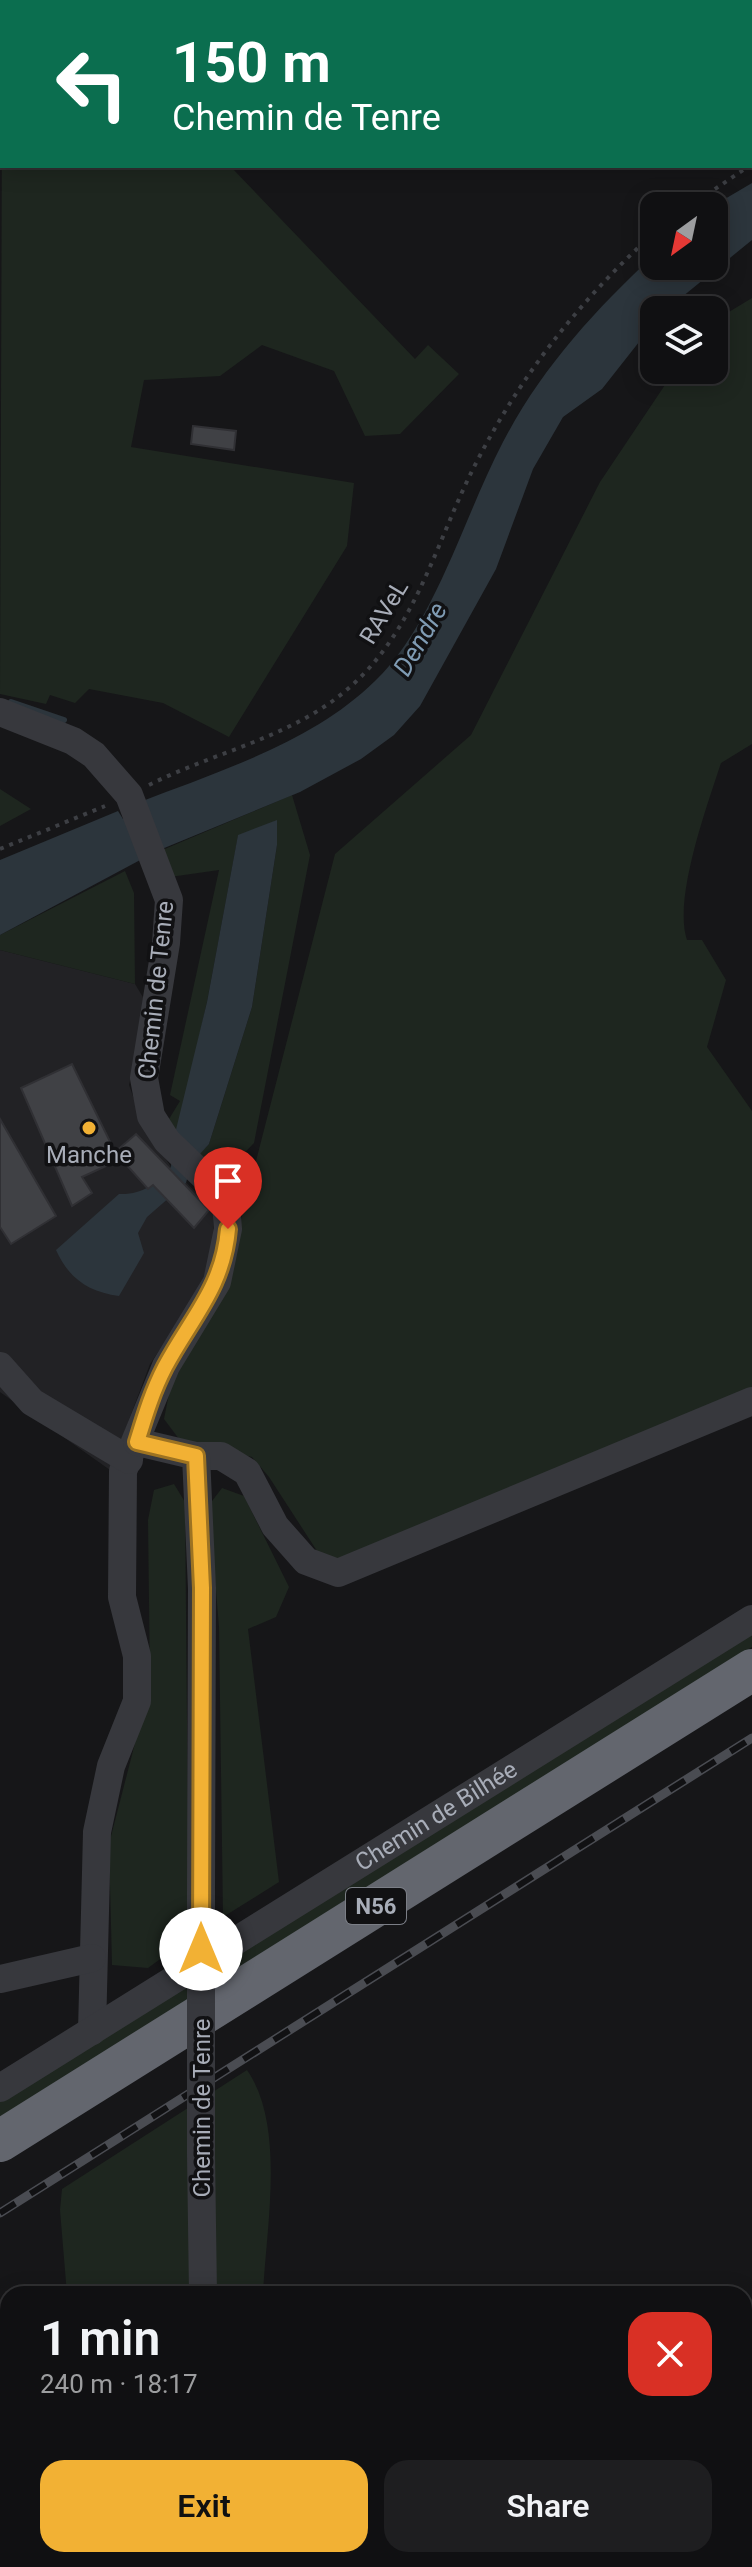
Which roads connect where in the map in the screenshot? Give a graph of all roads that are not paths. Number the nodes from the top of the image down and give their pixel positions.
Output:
1 (0, 712) edge
2 (0, 1366) edge
3 (752, 1401) edge
4 (133, 1451) junction
5 (196, 1456) junction
6 (752, 1619) edge
7 (752, 1670) edge
8 (92, 1958) junction
9 (0, 1979) edge
10 (92, 2031) junction
11 (0, 2088) edge
12 (0, 2141) edge
13 (203, 2286) edge

1 - 4 street, Chemin de Tenre
2 - 4 street
3 - 5 street
4 - 5 street
4 - 8 street, Chemin de Tenre
5 - 13 street, Chemin de Tenre, bridge
6 - 10 street, Chemin de Bilhée
7 - 12 highway, N56
8 - 9 street
8 - 10 street, Chemin de Tenre
10 - 11 street, Chemin de Bilhée

